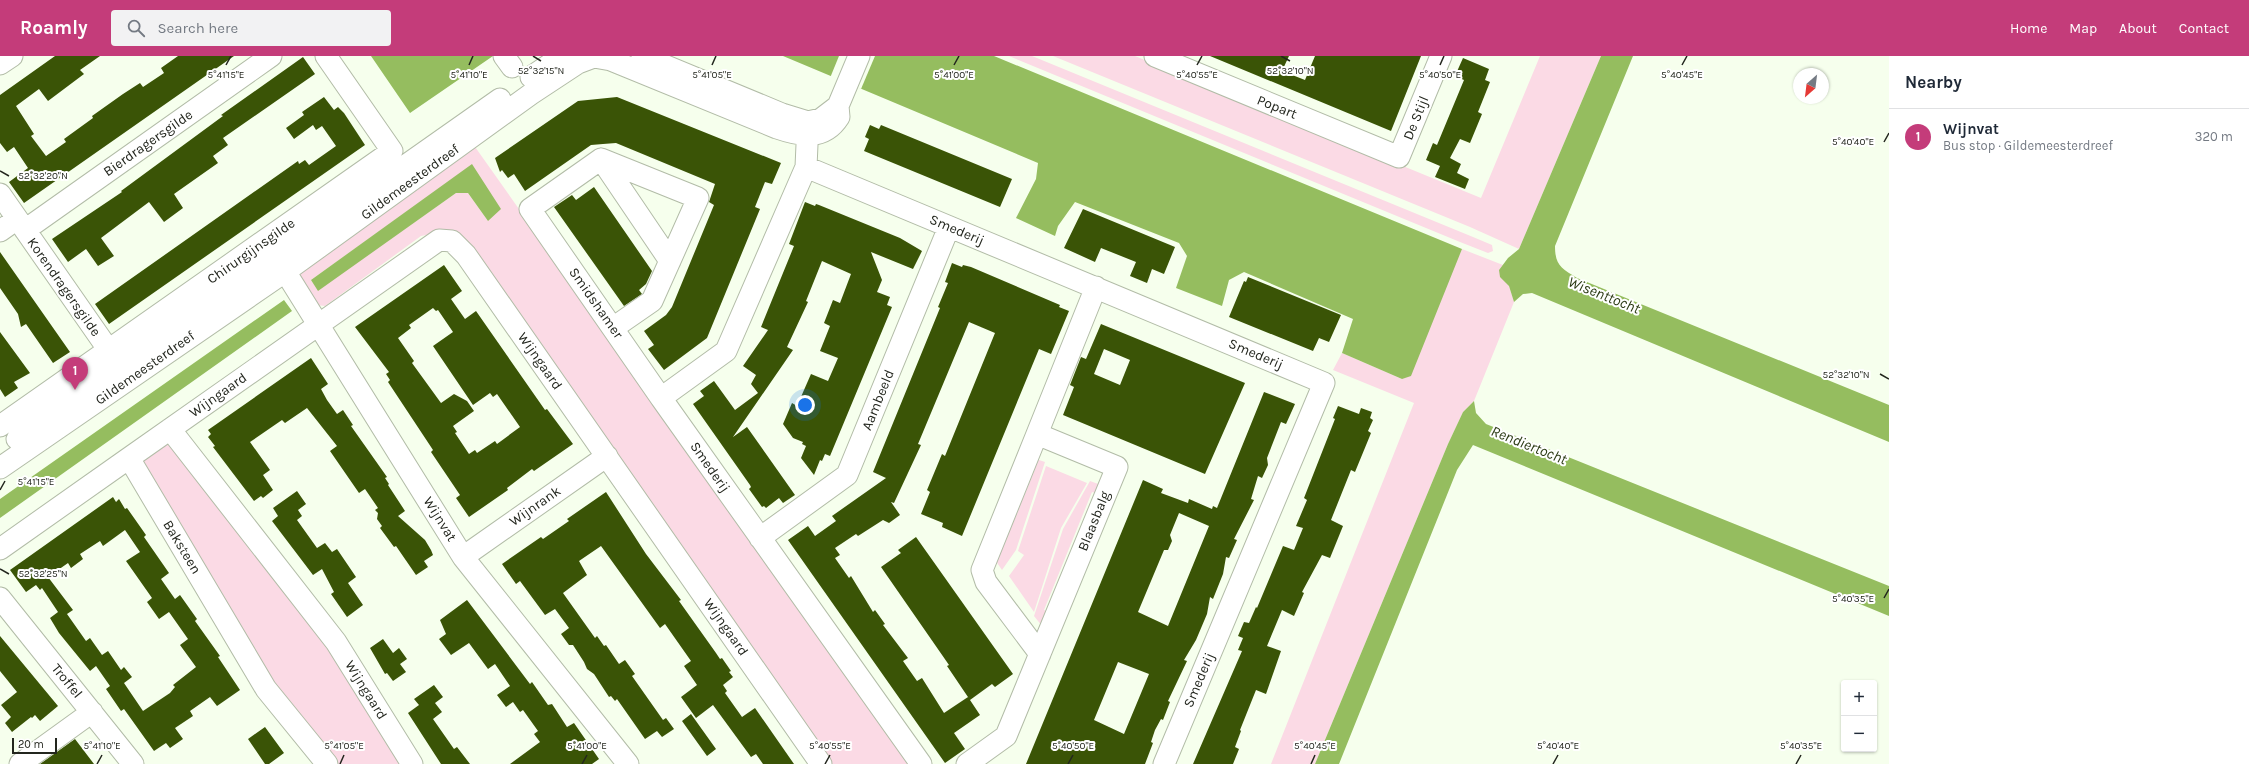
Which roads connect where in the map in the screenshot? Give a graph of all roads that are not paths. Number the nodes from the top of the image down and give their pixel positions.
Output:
1 (12, 56) edge
2 (271, 56) edge
3 (326, 56) edge
4 (562, 56) edge
5 (642, 56) edge
6 (860, 56) edge
7 (1155, 56) edge
8 (1441, 56) edge
9 (0, 64) edge
10 (808, 128) junction
11 (1400, 158) joint
12 (601, 160) junction
13 (806, 167) junction
14 (0, 194) edge
15 (21, 224) junction
16 (949, 227) junction
17 (0, 231) edge
18 (670, 261) junction
19 (281, 264) junction
20 (1096, 287) junction
21 (319, 324) junction
22 (613, 328) junction
23 (119, 365) junction
24 (661, 398) junction
25 (0, 426) edge
26 (170, 428) junction
27 (1037, 434) junction
28 (0, 451) edge
29 (607, 456) junction
30 (128, 458) junction
31 (0, 468) edge
32 (760, 538) junction
33 (0, 549) edge
34 (463, 557) junction
35 (0, 598) edge
36 (1040, 654) junction
37 (92, 712) junction
38 (20, 764) edge
39 (133, 764) edge
40 (327, 764) edge
41 (412, 764) edge
42 (628, 764) edge
43 (821, 764) edge
44 (921, 764) edge
45 (967, 764) edge
46 (1164, 764) edge

1 - 9 street
2 - 15 street, Bierdragersgilde
3 - 23 street, Chirurgijnsgilde
4 - 19 street, Gildemeesterdreef
5 - 10 street
6 - 10 street, Gildemeesterdreef
7 - 11 street, Popart
8 - 11 street, De Stijl
10 - 13 street
10 - 19 street, Gildemeesterdreef
12 - 18 street
12 - 18 street
12 - 22 street, Smidshamer
13 - 16 street, Smederij
13 - 24 street
14 - 15 street, Korendragersgilde
15 - 17 street, Bierdragersgilde
15 - 23 street, Korendragersgilde
16 - 20 street, Smederij
16 - 32 street, Aambeeld
18 - 22 street
19 - 21 street, Wijnvat
19 - 23 street, Gildemeesterdreef
20 - 27 street
20 - 46 street, Smederij
21 - 26 street, Wijngaard
21 - 29 street, Wijngaard
21 - 34 street, Wijnvat
22 - 24 street, Smidshamer
23 - 25 street
23 - 28 street, Gildemeesterdreef
23 - 31 street, Gildemeesterdreef
24 - 32 street, Smederij
26 - 30 street, Wijngaard
26 - 41 street, Wijngaard
27 - 36 street
27 - 36 street, Blaasbalg
29 - 34 street, Wijnrank
29 - 43 street, Wijngaard
30 - 33 street
30 - 40 street, Baksteen
32 - 44 street, Smederij
34 - 42 street, Wijnvat
35 - 37 street, Troffel
36 - 45 street, Blaasbalg
37 - 38 street
37 - 39 street, Troffel

